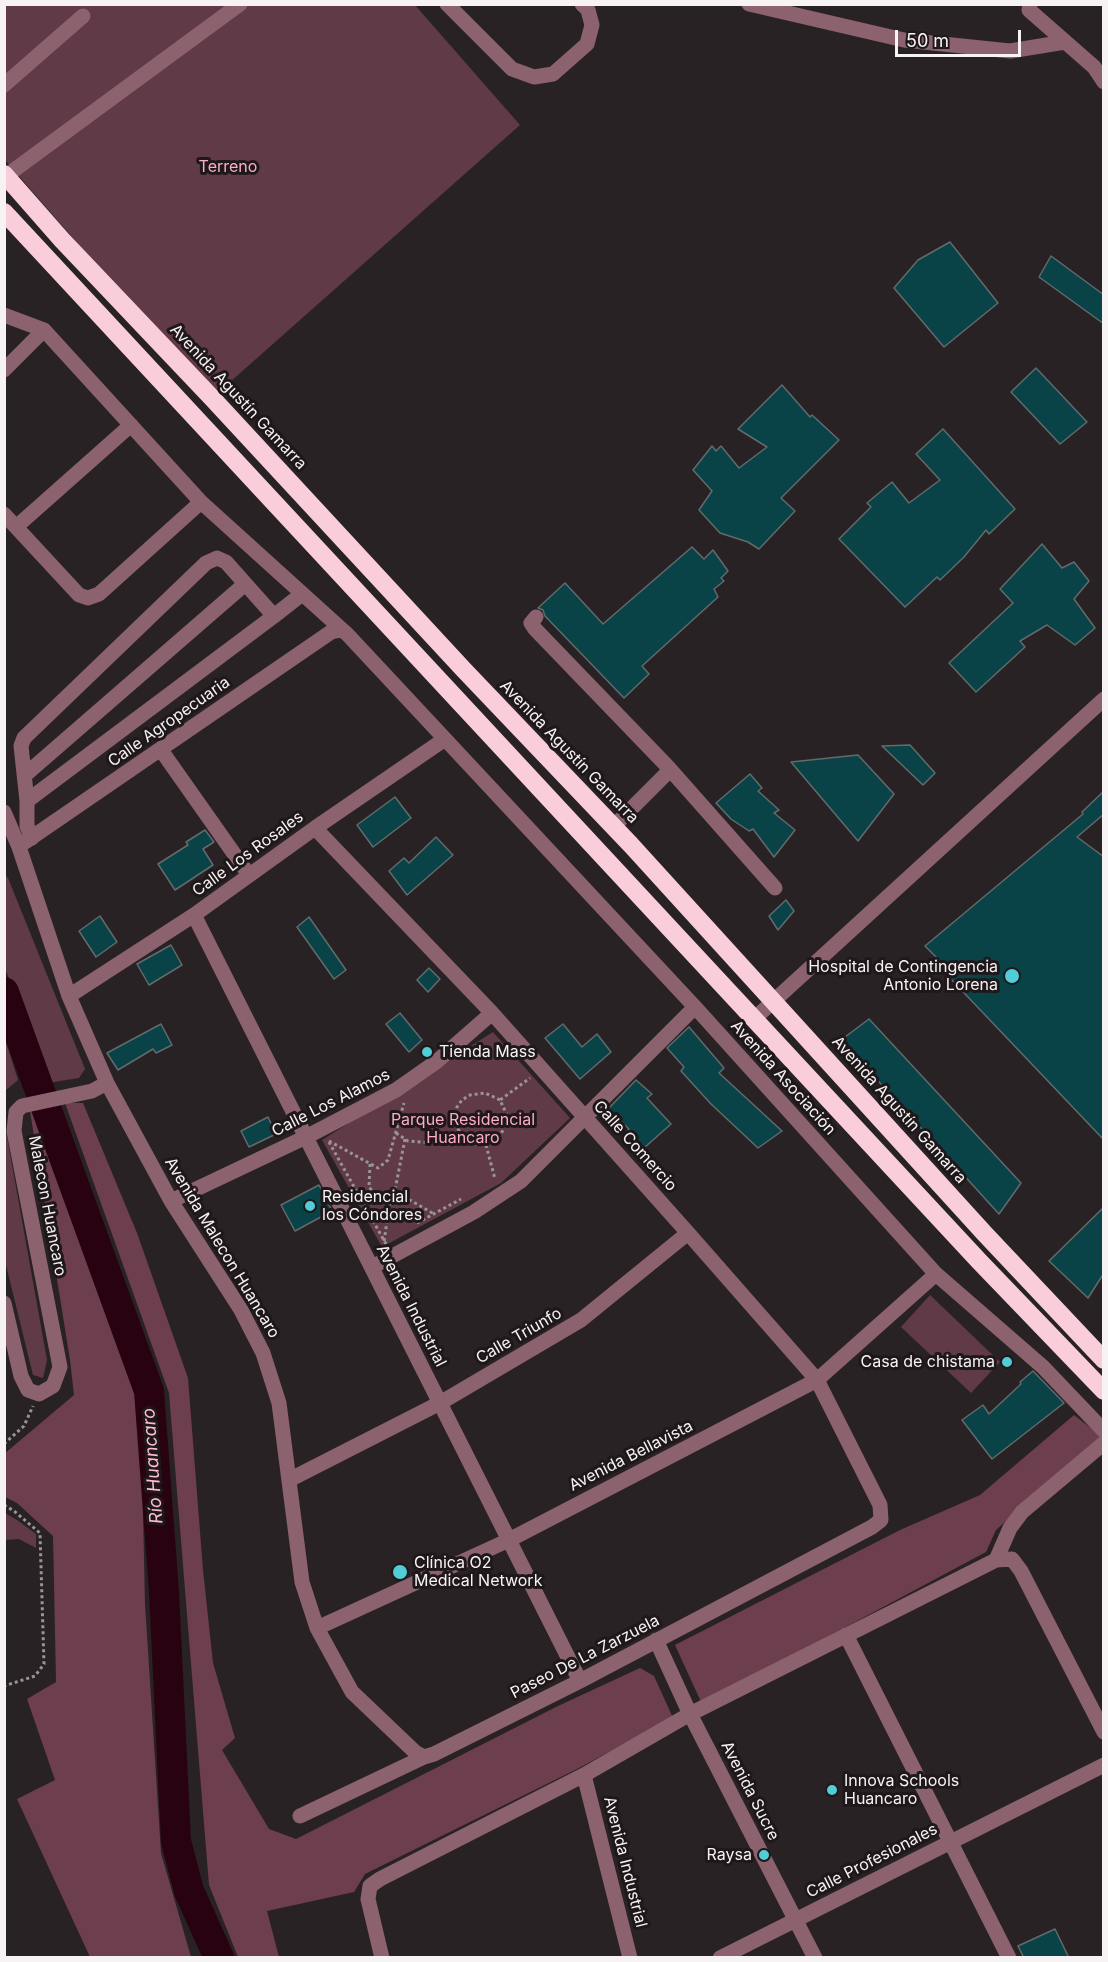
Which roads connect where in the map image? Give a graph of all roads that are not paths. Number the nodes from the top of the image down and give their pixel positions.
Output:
1 (240, 4) edge
2 (447, 4) edge
3 (582, 4) edge
4 (749, 4) edge
5 (1029, 4) edge
6 (84, 16) dead end
7 (1065, 42) junction
8 (1104, 82) edge
9 (4, 85) edge
10 (5, 175) edge
11 (4, 212) edge
12 (62, 240) junction
13 (47, 258) junction
14 (4, 315) edge
15 (44, 330) junction
16 (4, 370) edge
17 (131, 425) junction
18 (201, 502) junction
19 (4, 514) edge
20 (16, 526) junction
21 (245, 584) junction
22 (302, 594) junction
23 (274, 616) junction
24 (536, 617) dead end
25 (341, 630) junction
26 (1104, 699) edge
27 (445, 739) junction
28 (161, 750) junction
29 (668, 767) junction
30 (25, 775) junction
31 (27, 801) junction
32 (591, 804) junction
33 (4, 812) edge
34 (572, 823) junction
35 (613, 827) junction
36 (315, 828) junction
37 (26, 842) junction
38 (249, 874) junction
39 (775, 888) dead end
40 (194, 915) junction
41 (69, 996) junction
42 (774, 1000) junction
43 (695, 1007) junction
44 (492, 1013) junction
45 (754, 1019) junction
46 (107, 1083) junction
47 (586, 1118) junction
48 (306, 1137) junction
49 (171, 1201) junction
50 (688, 1233) junction
51 (372, 1267) junction
52 (936, 1274) junction
53 (4, 1303) edge
54 (1102, 1352) edge
55 (1082, 1368) junction
56 (817, 1380) junction
57 (1104, 1391) edge
58 (440, 1403) junction
59 (1104, 1431) edge
60 (1104, 1443) edge
61 (289, 1480) junction
62 (880, 1520) joint
63 (509, 1540) junction
64 (996, 1560) junction
65 (317, 1628) junction
66 (846, 1635) junction
67 (656, 1640) junction
68 (580, 1681) junction
69 (690, 1714) junction
70 (1104, 1732) edge
71 (424, 1757) junction
72 (1104, 1764) edge
73 (585, 1775) junction
74 (300, 1816) dead end
75 (951, 1842) junction
76 (796, 1920) junction
77 (382, 1958) edge
78 (630, 1958) edge
79 (720, 1958) edge
80 (815, 1958) edge
81 (1009, 1958) edge

1 - 10 street
2 - 3 street
4 - 7 street
5 - 7 street
6 - 9 street
7 - 8 street
10 - 12 highway, Avenida Agustín Gamarra
11 - 13 highway
12 - 13 highway
12 - 32 highway, Avenida Agustín Gamarra
13 - 34 highway
14 - 15 street
15 - 16 street
15 - 17 street, Avenida Asociación
17 - 18 street, Avenida Asociación
17 - 20 street
18 - 20 street
18 - 22 street, Avenida Asociación
19 - 20 street
21 - 23 street
21 - 30 street
21 - 30 street
22 - 23 street
22 - 25 street, Avenida Asociación
23 - 31 street
24 - 29 street
25 - 27 street, Avenida Asociación
25 - 28 street, Calle Agropecuaria
26 - 42 street
27 - 36 street, Calle Los Rosales
27 - 43 street, Avenida Asociación
28 - 37 street, Calle Agropecuaria
28 - 38 street
29 - 35 street
29 - 39 street
30 - 31 street
31 - 37 street
32 - 34 highway
32 - 35 highway, Avenida Agustín Gamarra
33 - 37 street, Avenida Malecon Huancaro
34 - 45 highway
35 - 42 highway, Avenida Agustín Gamarra
36 - 38 street, Calle Los Rosales
36 - 44 street, Calle Comercio
37 - 41 street, Avenida Malecon Huancaro
38 - 40 street, Calle Los Rosales
40 - 41 street, Calle Los Rosales
40 - 48 street, Avenida Industrial
41 - 46 street, Avenida Malecon Huancaro
42 - 45 street
42 - 54 highway, Avenida Agustín Gamarra
43 - 47 street
43 - 52 street, Avenida Asociación
44 - 47 street, Calle Comercio
44 - 48 street, Calle Los Alamos
45 - 55 highway
46 - 49 street, Avenida Malecon Huancaro
46 - 53 street, Malecon Huancaro
47 - 50 street, Calle Comercio
47 - 51 street
48 - 49 street, Calle Los Alamos
48 - 51 street, Avenida Industrial
49 - 61 street, Avenida Malecon Huancaro
50 - 56 street, Calle Comercio
50 - 58 street, Calle Triunfo
51 - 58 street, Avenida Industrial
52 - 56 street, Avenida Bellavista
52 - 59 street, Avenida Asociación
54 - 55 street
55 - 57 highway
56 - 62 street, Calle Comercio
56 - 63 street, Avenida Bellavista
58 - 61 street, Calle Triunfo
58 - 63 street, Avenida Industrial
60 - 64 street
61 - 65 street, Avenida Malecon Huancaro
62 - 67 street, Paseo De La Zarzuela
63 - 65 street, Avenida Bellavista
63 - 68 street, Avenida Industrial
64 - 66 street
64 - 70 street
65 - 71 street, Avenida Malecon Huancaro
66 - 69 street
66 - 75 street
67 - 68 street, Paseo De La Zarzuela
67 - 69 street, Avenida Sucre
68 - 71 street, Paseo De La Zarzuela
69 - 73 street
69 - 76 street, Avenida Sucre
71 - 74 street, Paseo De La Zarzuela
72 - 75 street, Calle Profesionales
73 - 77 street
73 - 78 street, Avenida Industrial
75 - 76 street, Calle Profesionales
75 - 81 street
76 - 79 street, Calle Profesionales
76 - 80 street, Avenida Sucre

